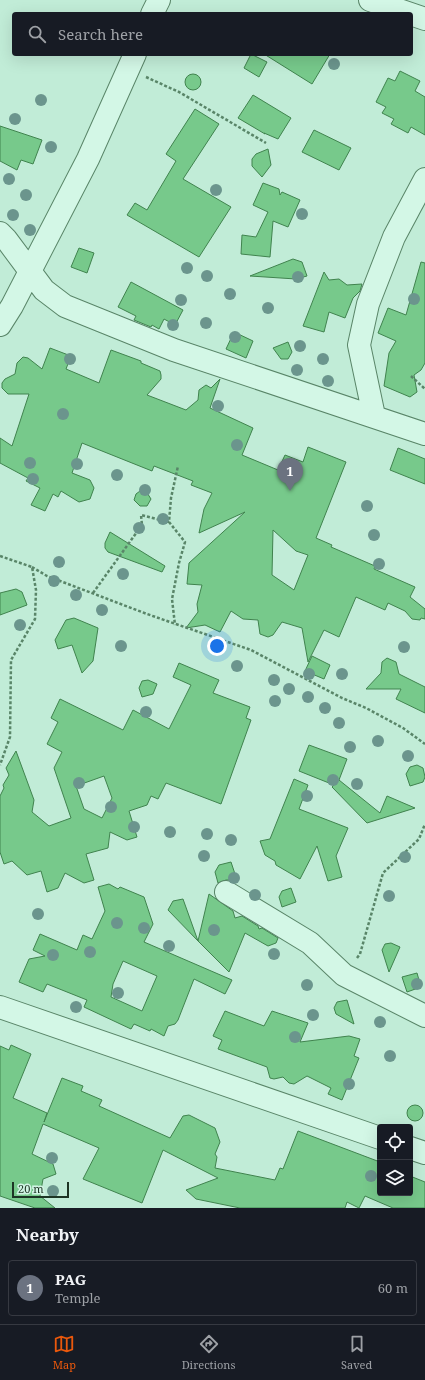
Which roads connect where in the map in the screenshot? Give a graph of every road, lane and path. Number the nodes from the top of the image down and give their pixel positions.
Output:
1 (159, 0) edge
2 (370, 0) edge
3 (153, 12) edge
4 (405, 12) edge
5 (413, 15) edge
6 (425, 19) edge
7 (131, 61) edge
8 (266, 144) dead end
9 (425, 179) edge
10 (0, 233) edge
11 (29, 271) junction
12 (0, 325) edge
13 (411, 376) dead end
14 (425, 390) edge
15 (374, 416) junction
16 (425, 434) edge
17 (178, 466) dead end
18 (169, 522) junction
19 (0, 556) edge
20 (32, 567) junction
21 (93, 593) junction
22 (175, 625) junction
23 (425, 744) edge
24 (0, 765) edge
25 (425, 824) edge
26 (226, 892) dead end
27 (344, 975) junction
28 (0, 1007) edge
29 (425, 1016) edge
30 (377, 1137) edge
31 (413, 1149) edge
32 (425, 1153) edge

1 - 3 street
2 - 4 street
5 - 6 street
7 - 8 path
7 - 11 street
9 - 15 street
10 - 11 street
11 - 12 street
11 - 15 street
13 - 14 path
15 - 16 street
17 - 18 path
18 - 21 path
18 - 22 path
19 - 20 path
20 - 21 path
20 - 24 path
21 - 22 path
22 - 23 path
25 - 27 path
26 - 27 street
27 - 29 street
28 - 30 street
31 - 32 street

